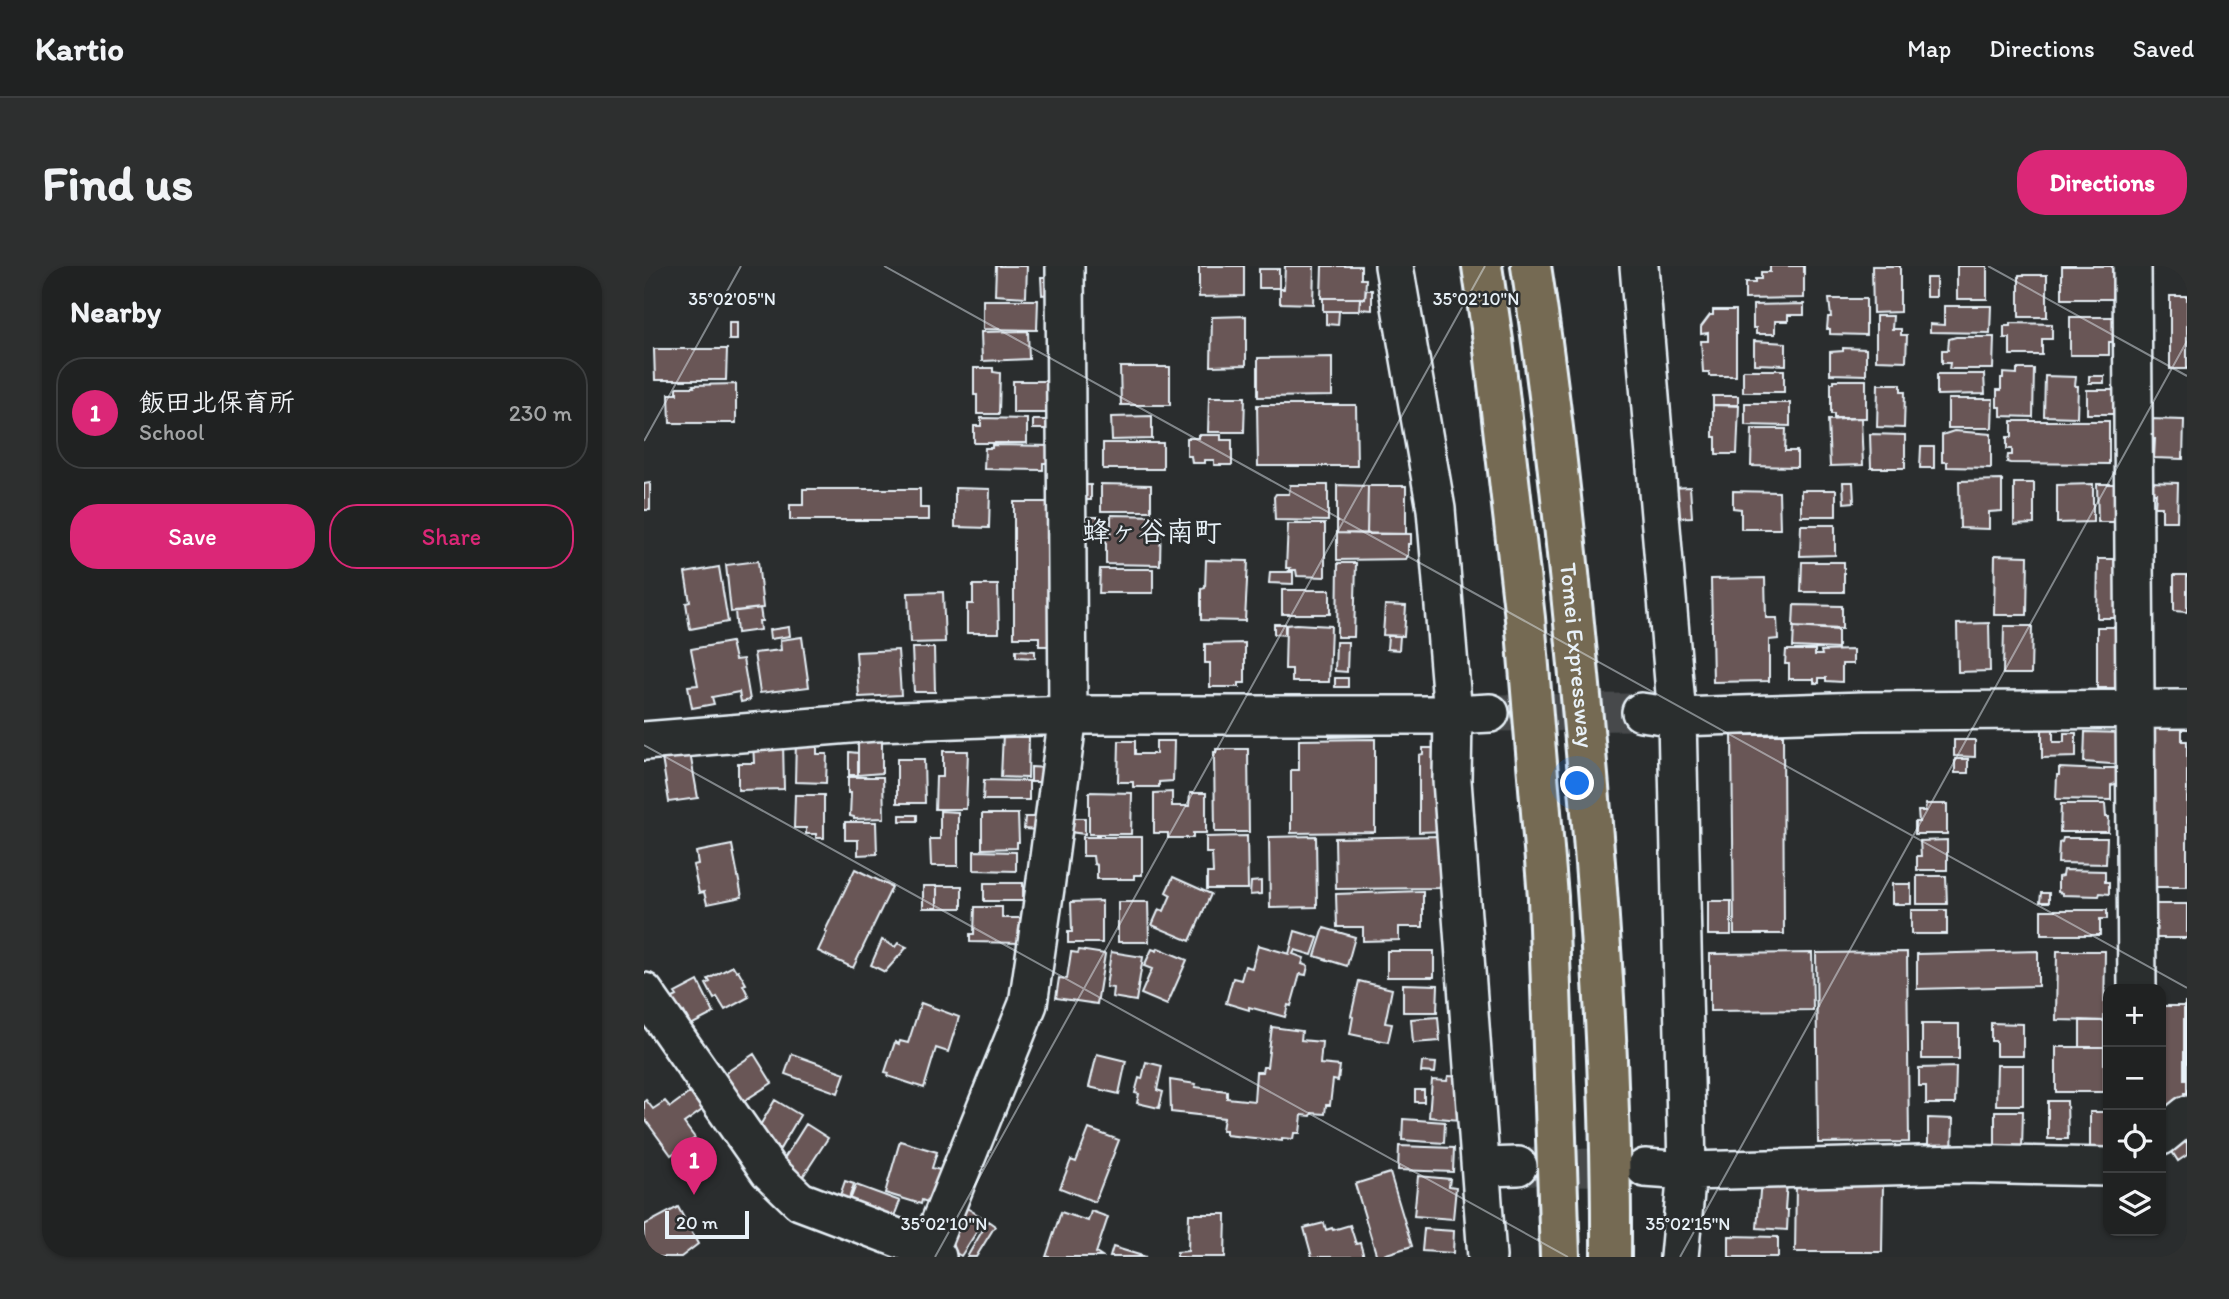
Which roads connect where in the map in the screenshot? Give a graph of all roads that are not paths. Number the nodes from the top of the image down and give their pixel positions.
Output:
1 (1065, 266) edge
2 (1394, 266) edge
3 (1482, 266) edge
4 (1531, 266) edge
5 (1639, 266) edge
6 (2132, 266) edge
7 (2136, 709) junction
8 (2187, 709) edge
9 (1641, 712) tunnel mouth
10 (1490, 713) tunnel mouth
11 (1068, 715) junction
12 (1453, 715) junction
13 (1677, 717) junction
14 (644, 741) edge
15 (2137, 984) edge
16 (644, 992) edge
17 (2187, 1115) edge
18 (2166, 1132) edge
19 (1518, 1166) tunnel mouth
20 (1481, 1167) junction
21 (2103, 1167) edge
22 (1645, 1168) tunnel mouth
23 (1687, 1171) junction
24 (930, 1254) edge
25 (1486, 1257) edge
26 (1560, 1257) edge
27 (1611, 1257) edge
28 (1679, 1257) edge

1 - 11 street
2 - 12 street
3 - 26 highway, Tomei Expressway
4 - 27 highway, Tomei Expressway
5 - 13 street
6 - 7 street
7 - 8 street
7 - 13 street
7 - 15 street
9 - 13 street
10 - 12 street
11 - 12 street
11 - 14 street
11 - 24 street
12 - 20 street
13 - 23 street
16 - 24 street
17 - 18 street
19 - 20 street
20 - 25 street
21 - 23 street
22 - 23 street
23 - 28 street

